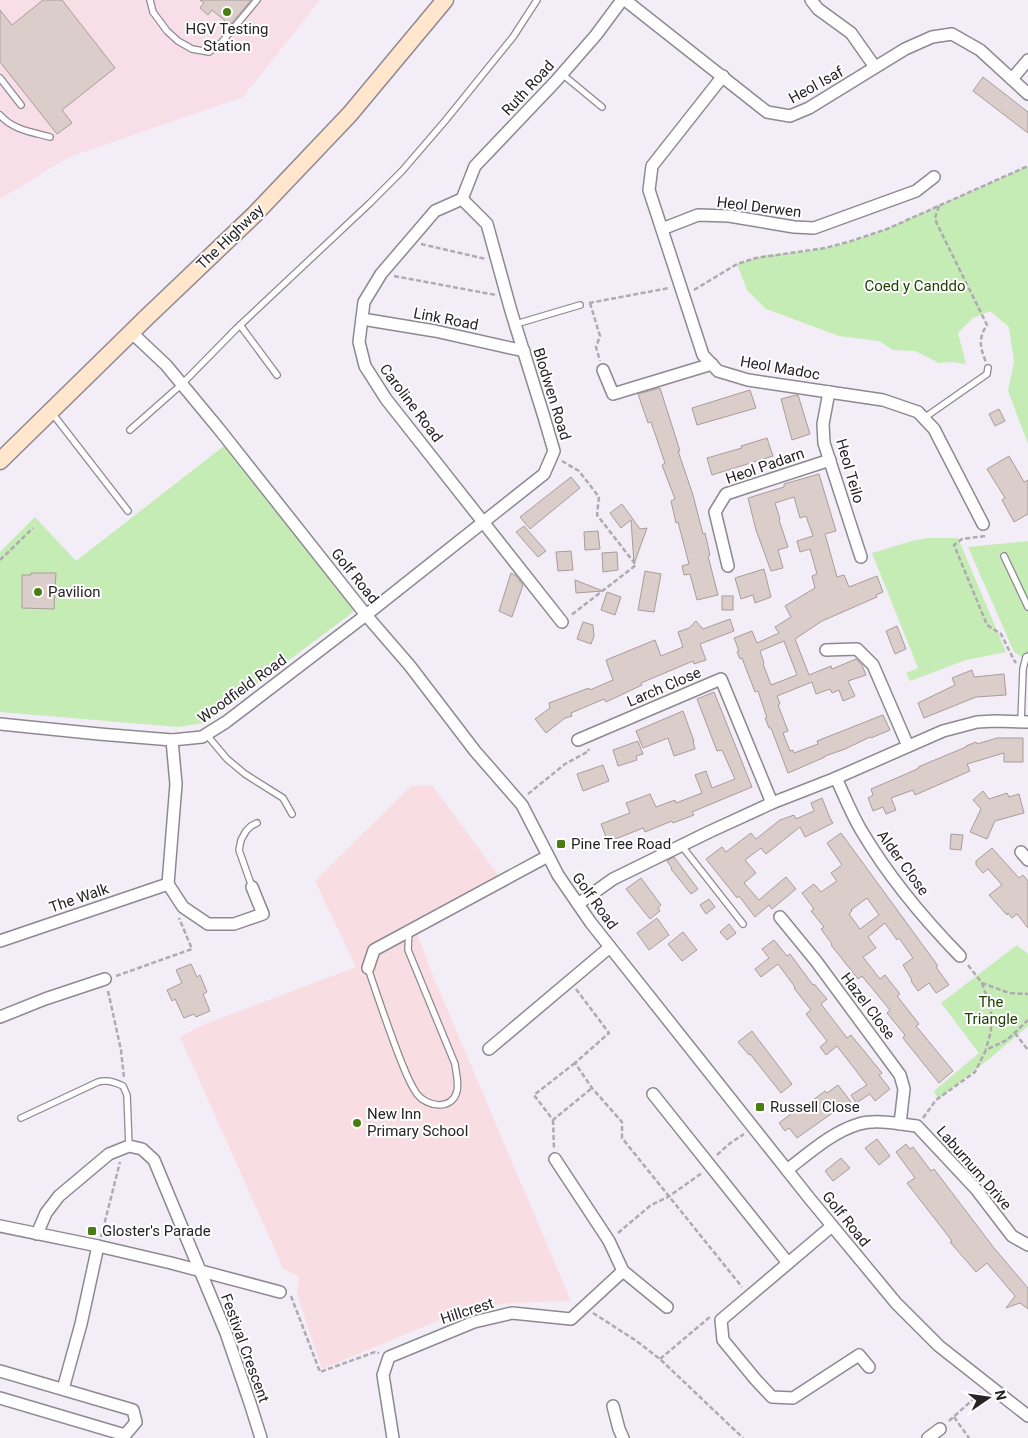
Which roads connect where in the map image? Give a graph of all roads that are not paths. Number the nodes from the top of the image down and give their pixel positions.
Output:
1 (150, 0) edge
2 (257, 0) edge
3 (445, 0) edge
4 (537, 0) edge
5 (624, 0) edge
6 (811, 0) edge
7 (1028, 60) edge
8 (875, 68) junction
9 (562, 74) junction
10 (723, 76) junction
11 (0, 78) edge
12 (1012, 79) junction
13 (1028, 94) edge
14 (21, 104) dead end
15 (602, 107) dead end
16 (0, 115) edge
17 (50, 138) dead end
18 (934, 177) dead end
19 (462, 199) junction
20 (662, 229) junction
21 (580, 305) road end
22 (362, 320) junction
23 (516, 324) junction
24 (240, 325) junction
25 (131, 332) junction
26 (524, 351) junction
27 (712, 364) junction
28 (988, 368) road end
29 (603, 370) road end
30 (277, 375) dead end
31 (182, 384) junction
32 (829, 392) junction
33 (51, 412) junction
34 (924, 418) junction
35 (130, 430) dead end
36 (830, 460) junction
37 (0, 461) edge
38 (128, 511) dead end
39 (483, 522) junction
40 (983, 524) road end
41 (1004, 556) dead end
42 (860, 557) dead end
43 (728, 566) dead end
44 (1028, 607) edge
45 (366, 615) junction
46 (562, 622) road end
47 (826, 650) dead end
48 (1028, 656) edge
49 (1025, 722) edge
50 (0, 724) edge
51 (206, 734) junction
52 (581, 739) road end
53 (172, 740) junction
54 (908, 746) junction
55 (836, 778) junction
56 (772, 803) junction
57 (292, 814) dead end
58 (257, 824) dead end
59 (681, 845) junction
60 (548, 856) junction
61 (168, 884) junction
62 (252, 887) joint
63 (578, 904) junction
64 (780, 918) dead end
65 (743, 924) dead end
66 (409, 930) junction
67 (0, 941) edge
68 (610, 947) junction
69 (960, 956) road end
70 (368, 968) joint
71 (105, 979) road end
72 (0, 1016) edge
73 (489, 1049) dead end
74 (653, 1094) dead end
75 (21, 1118) dead end
76 (900, 1124) junction
77 (126, 1147) junction
78 (555, 1159) road end
79 (787, 1170) junction
80 (0, 1226) edge
81 (832, 1226) junction
82 (37, 1234) junction
83 (1028, 1244) edge
84 (98, 1246) junction
85 (788, 1263) junction
86 (199, 1270) junction
87 (622, 1271) junction
88 (280, 1292) road end
89 (667, 1307) dead end
90 (868, 1367) dead end
91 (0, 1371) edge
92 (63, 1389) junction
93 (0, 1398) edge
94 (613, 1406) dead end
95 (1028, 1416) edge
96 (940, 1429) road end
97 (261, 1438) edge
98 (393, 1438) edge
99 (623, 1438) edge
100 (928, 1438) edge

1 - 2 lane
3 - 25 street, The Highway
4 - 24 lane
5 - 9 street, Ruth Road
5 - 10 street, Heol Isaf
6 - 8 street
7 - 12 street
8 - 10 street, Heol Isaf
8 - 12 street, Heol Isaf
9 - 15 lane
9 - 19 street, Ruth Road
10 - 20 street, Heol Madoc
11 - 14 lane
12 - 13 street, Heol Isaf
16 - 17 lane
18 - 20 street, Heol Derwen
19 - 22 street, Caroline Road
19 - 23 street, Blodwen Road
20 - 27 street, Heol Madoc
21 - 23 lane
22 - 26 street, Link Road
22 - 39 street, Caroline Road
23 - 26 street, Blodwen Road
24 - 30 lane
24 - 31 lane
25 - 31 street, Golf Road
25 - 33 street, The Highway
26 - 39 street, Blodwen Road
27 - 29 street
27 - 32 street, Heol Madoc
28 - 34 lane
31 - 35 lane
31 - 45 street, Golf Road
32 - 34 street, Heol Madoc
32 - 36 street, Heol Teilo
33 - 37 street, The Highway
33 - 38 lane
34 - 40 street, Heol Madoc
36 - 42 street, Heol Teilo
36 - 43 street, Heol Padarn
39 - 45 street, Blodwen Road
39 - 46 street, Caroline Road
41 - 44 lane
45 - 51 street, Woodfield Road
45 - 60 street, Golf Road
47 - 54 street
48 - 49 lane
49 - 54 street
50 - 53 street, Woodfield Road
51 - 53 street, Woodfield Road
51 - 57 lane
52 - 56 street, Larch Close
53 - 61 street
54 - 55 street
55 - 56 street
55 - 69 street, Alder Close
56 - 59 street
58 - 62 lane
59 - 63 street
59 - 65 lane
60 - 63 street, Golf Road
60 - 66 street
61 - 62 street
61 - 67 street, The Walk
63 - 68 street, Golf Road
64 - 76 street, Hazel Close
66 - 70 street
66 - 70 lane
68 - 73 street
68 - 79 street, Golf Road
71 - 72 street
74 - 85 street
75 - 77 lane
76 - 79 street, Laburnum Drive
76 - 83 street, Laburnum Drive
77 - 82 street
77 - 86 street
78 - 87 street
79 - 81 street, Golf Road
80 - 82 street, Festival Crescent
81 - 85 street
81 - 95 street, Golf Road
82 - 84 street, Festival Crescent
84 - 86 street, Festival Crescent
84 - 92 street
85 - 90 street
86 - 88 street, Festival Crescent
86 - 97 street, Festival Crescent
87 - 89 street
87 - 98 street, Hillcrest
91 - 92 street
92 - 93 street
94 - 99 street
96 - 100 street

